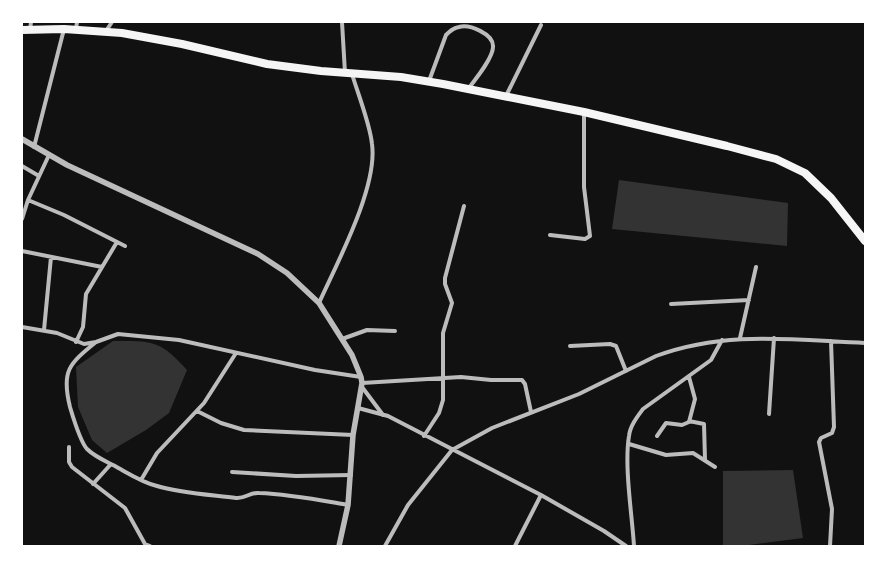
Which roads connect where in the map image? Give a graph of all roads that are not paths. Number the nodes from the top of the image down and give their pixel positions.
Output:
1 (112, 22) edge
2 (342, 22) edge
3 (541, 25) dead end
4 (76, 26) edge
5 (28, 28) edge
6 (64, 29) junction
7 (106, 32) junction
8 (348, 74) junction
9 (429, 82) junction
10 (468, 89) junction
11 (506, 97) junction
12 (584, 112) junction
13 (22, 139) edge
14 (34, 146) junction
15 (49, 155) junction
16 (22, 166) edge
17 (39, 176) junction
18 (28, 200) junction
19 (24, 206) edge
20 (464, 206) dead end
21 (22, 219) edge
22 (550, 235) dead end
23 (865, 241) edge
24 (117, 242) junction
25 (125, 246) dead end
26 (22, 252) edge
27 (51, 257) junction
28 (102, 267) junction
29 (756, 268) dead end
30 (749, 300) junction
31 (319, 303) junction
32 (671, 304) dead end
33 (22, 326) edge
34 (44, 330) junction
35 (395, 331) dead end
36 (740, 338) junction
37 (774, 338) junction
38 (342, 339) junction
39 (722, 340) junction
40 (831, 341) junction
41 (76, 342) junction
42 (96, 342) junction
43 (865, 343) edge
44 (570, 346) dead end
45 (236, 353) junction
46 (626, 371) junction
47 (361, 377) junction
48 (689, 377) junction
49 (442, 378) junction
50 (362, 385) junction
51 (358, 408) junction
52 (197, 411) junction
53 (531, 412) junction
54 (769, 414) dead end
55 (383, 415) junction
56 (689, 421) junction
57 (353, 435) junction
58 (424, 436) junction
59 (657, 436) dead end
60 (628, 444) junction
61 (69, 447) dead end
62 (452, 450) junction
63 (706, 460) junction
64 (111, 464) junction
65 (715, 467) dead end
66 (232, 472) dead end
67 (351, 475) junction
68 (141, 480) junction
69 (93, 484) junction
70 (541, 495) junction
71 (348, 505) junction
72 (150, 546) edge
73 (339, 546) edge
74 (385, 546) edge
75 (515, 546) edge
76 (626, 546) edge
77 (634, 546) edge
78 (830, 546) edge

1 - 7 street
2 - 8 street
3 - 11 street
4 - 6 highway
4 - 7 highway
5 - 6 highway
6 - 14 street
7 - 8 highway
8 - 9 highway
8 - 31 street
9 - 10 highway
9 - 10 street
10 - 11 highway
11 - 12 highway
12 - 22 street
12 - 23 highway
13 - 14 street
14 - 15 street
15 - 17 street
15 - 31 street
16 - 17 street
17 - 18 street
18 - 19 street
18 - 24 street
19 - 21 street
20 - 49 street
24 - 25 street
24 - 28 street
26 - 27 street
27 - 28 street
27 - 34 street
28 - 41 street
29 - 30 street
30 - 32 street
30 - 36 street
31 - 38 street
33 - 34 street
34 - 41 street
35 - 38 street
36 - 37 street
36 - 39 street
37 - 40 street
37 - 54 street
38 - 47 street
39 - 46 street
39 - 48 street
40 - 43 street
40 - 78 street
41 - 42 street
42 - 45 street
42 - 64 street
44 - 46 street
45 - 47 street
45 - 52 street
46 - 53 street
47 - 50 street
48 - 56 street
48 - 60 street
49 - 50 street
49 - 53 street
49 - 58 street
50 - 51 street
50 - 55 street
51 - 55 street
51 - 57 street
52 - 57 street
52 - 68 street
53 - 62 street
55 - 58 street
56 - 59 street
56 - 63 street
57 - 67 street
58 - 62 street
60 - 63 street
60 - 77 street
61 - 69 street
62 - 70 street
62 - 74 street
63 - 65 street
64 - 68 street
64 - 69 street
66 - 67 street
67 - 71 street
68 - 71 street
69 - 72 street
70 - 75 street
70 - 76 street
71 - 73 street

